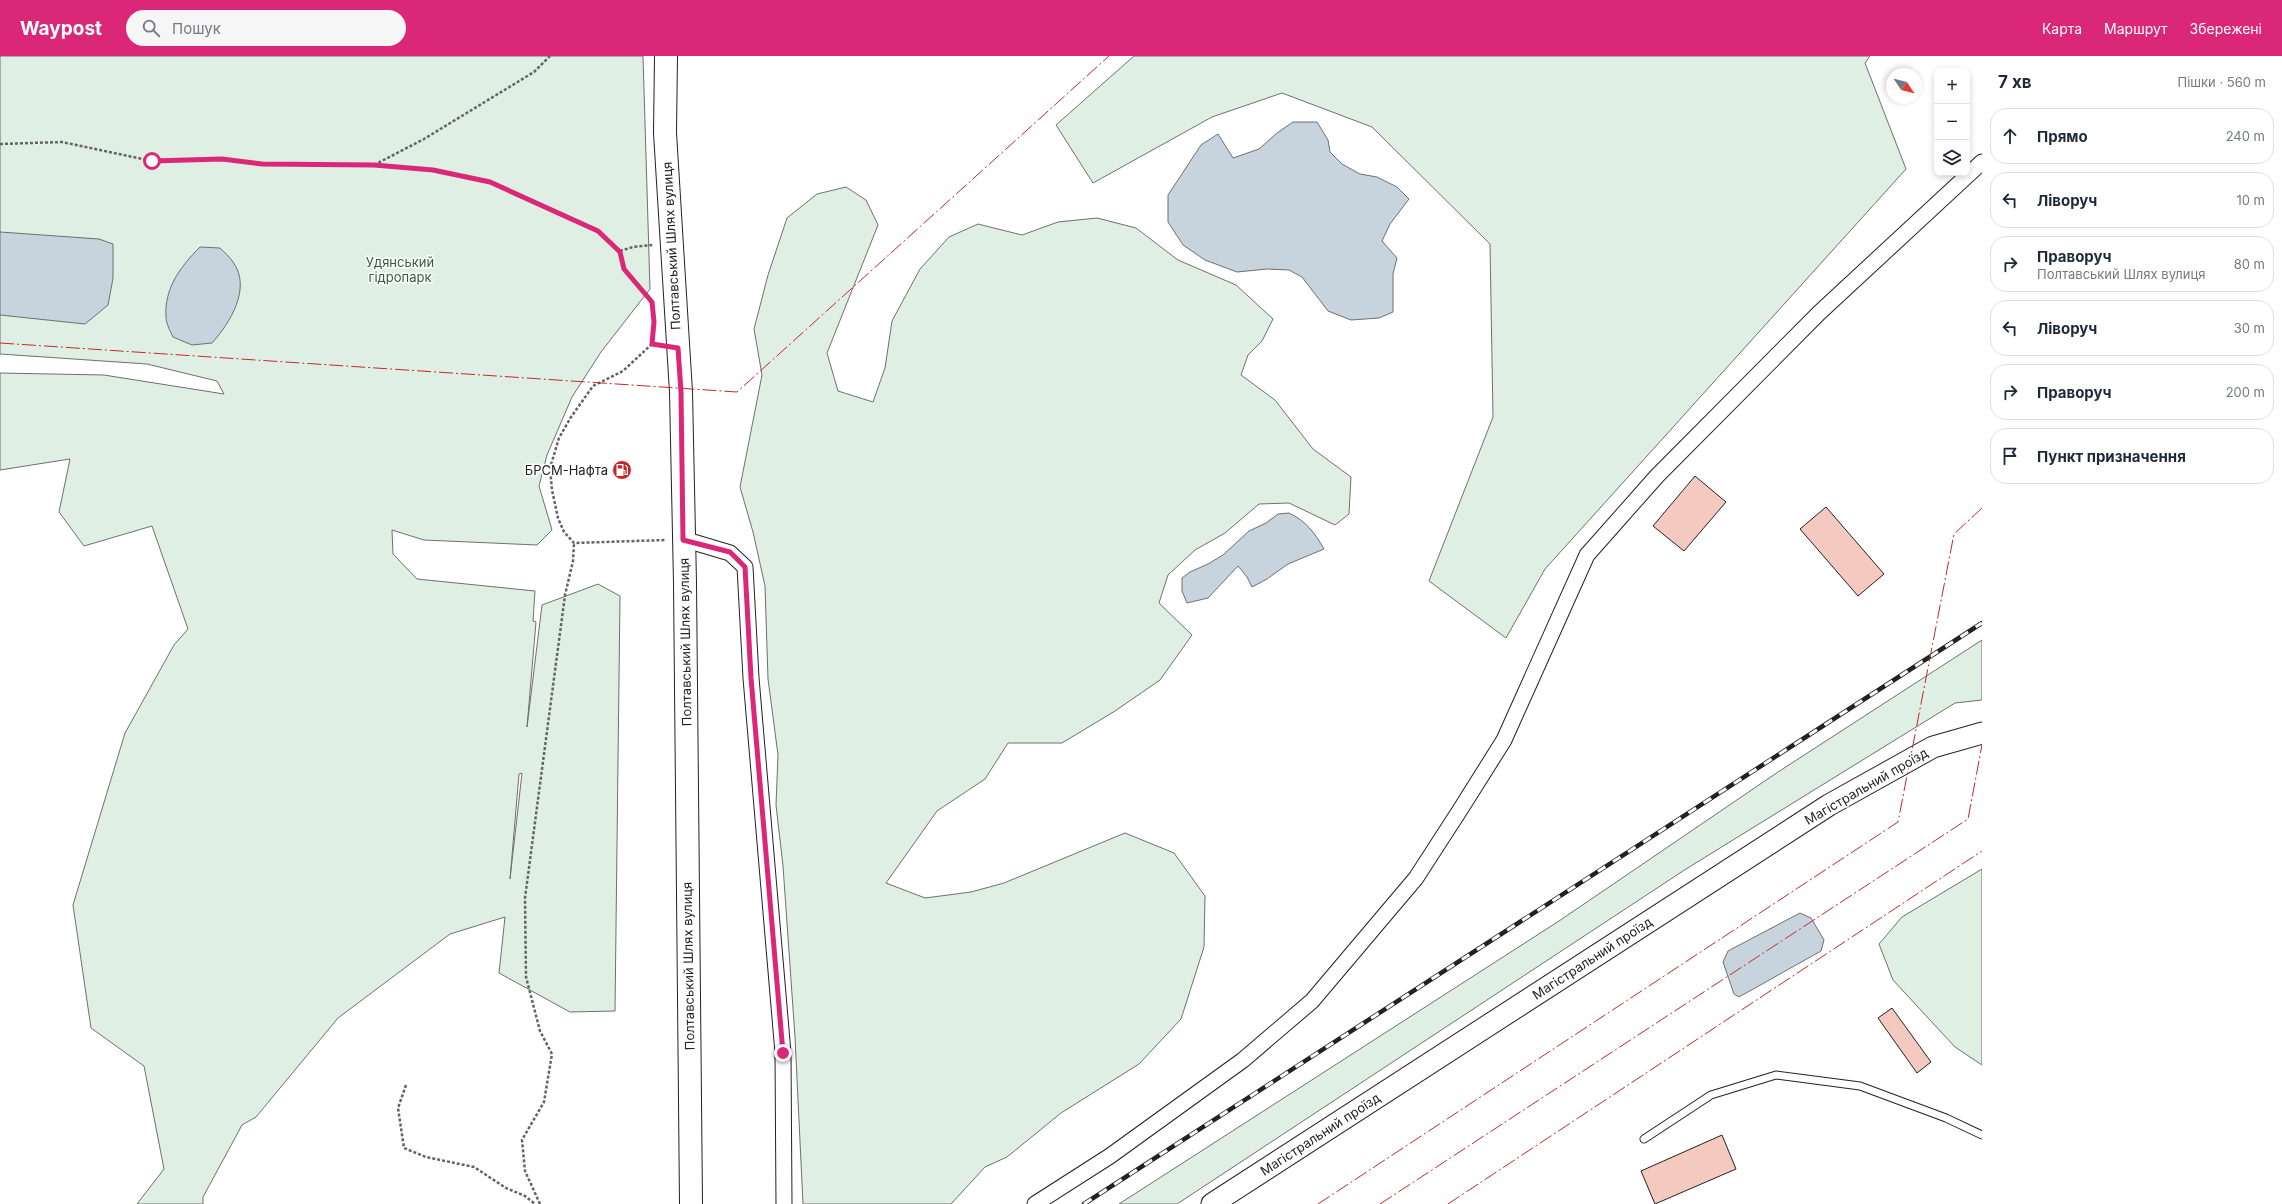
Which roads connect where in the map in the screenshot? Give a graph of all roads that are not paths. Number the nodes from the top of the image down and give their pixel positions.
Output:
1 (666, 56) edge
2 (1982, 162) edge
3 (683, 540) junction
4 (1982, 733) edge
5 (1982, 1135) edge
6 (1644, 1139) dead end
7 (691, 1204) edge
8 (784, 1204) edge
9 (1035, 1204) edge
10 (1212, 1204) edge

1 - 3 main road, Полтавський Шлях вулиця
2 - 9 street
3 - 7 main road, Полтавський Шлях вулиця
3 - 8 street
4 - 10 main road, Магістральний проїзд
5 - 6 lane

